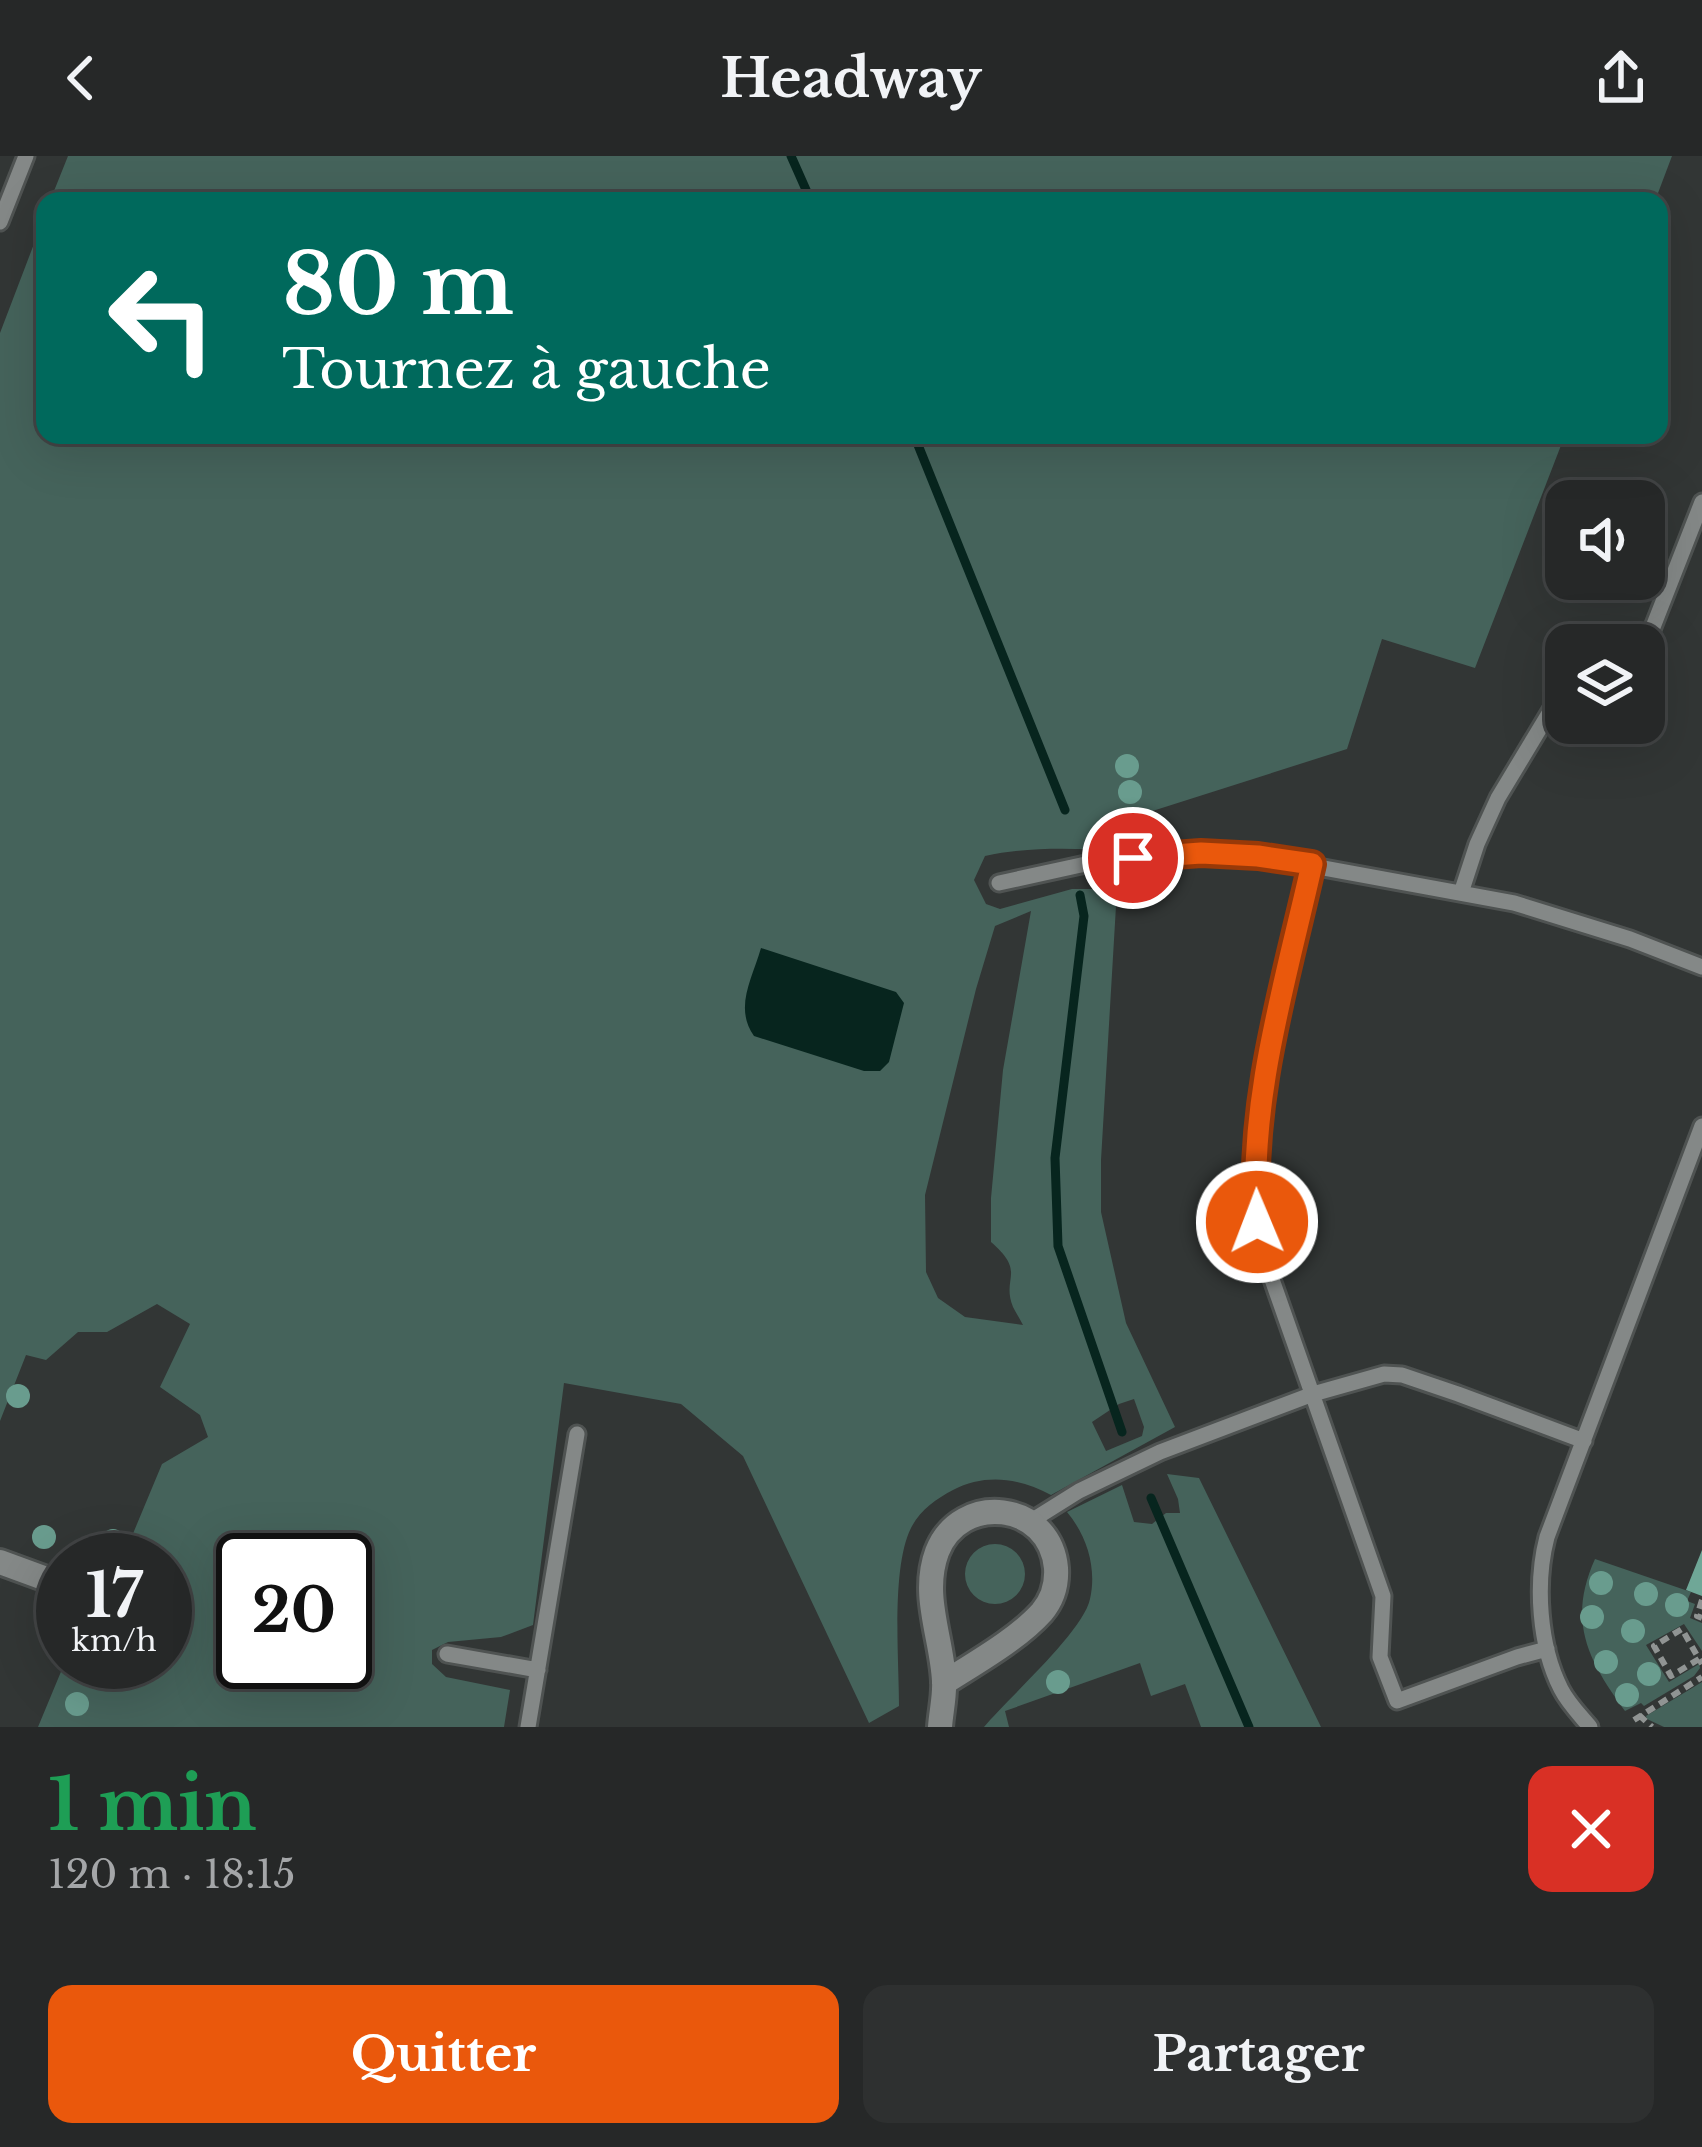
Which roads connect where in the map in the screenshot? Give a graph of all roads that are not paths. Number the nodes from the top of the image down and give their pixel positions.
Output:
1 (26, 156) edge
2 (0, 222) edge
3 (1702, 502) edge
4 (1654, 624) edge
5 (1545, 720) edge
6 (1312, 864) junction
7 (999, 883) dead end
8 (1461, 893) junction
9 (1702, 967) edge
10 (1702, 1126) edge
11 (1313, 1394) junction
12 (578, 1434) dead end
13 (1584, 1441) junction
14 (1031, 1522) junction
15 (0, 1562) edge
16 (36, 1575) edge
17 (1546, 1649) junction
18 (447, 1654) dead end
19 (538, 1670) junction
20 (944, 1683) junction
21 (528, 1727) edge
22 (940, 1727) edge
23 (1590, 1727) edge

1 - 2 lane
3 - 4 lane
5 - 8 lane
6 - 7 lane
6 - 8 lane
6 - 11 lane
8 - 9 lane
10 - 13 lane
11 - 13 lane
11 - 14 lane
11 - 17 lane
12 - 19 lane
13 - 17 lane
14 - 20 street
14 - 20 street
15 - 16 street
17 - 23 lane
18 - 19 lane
19 - 21 lane
20 - 22 street

